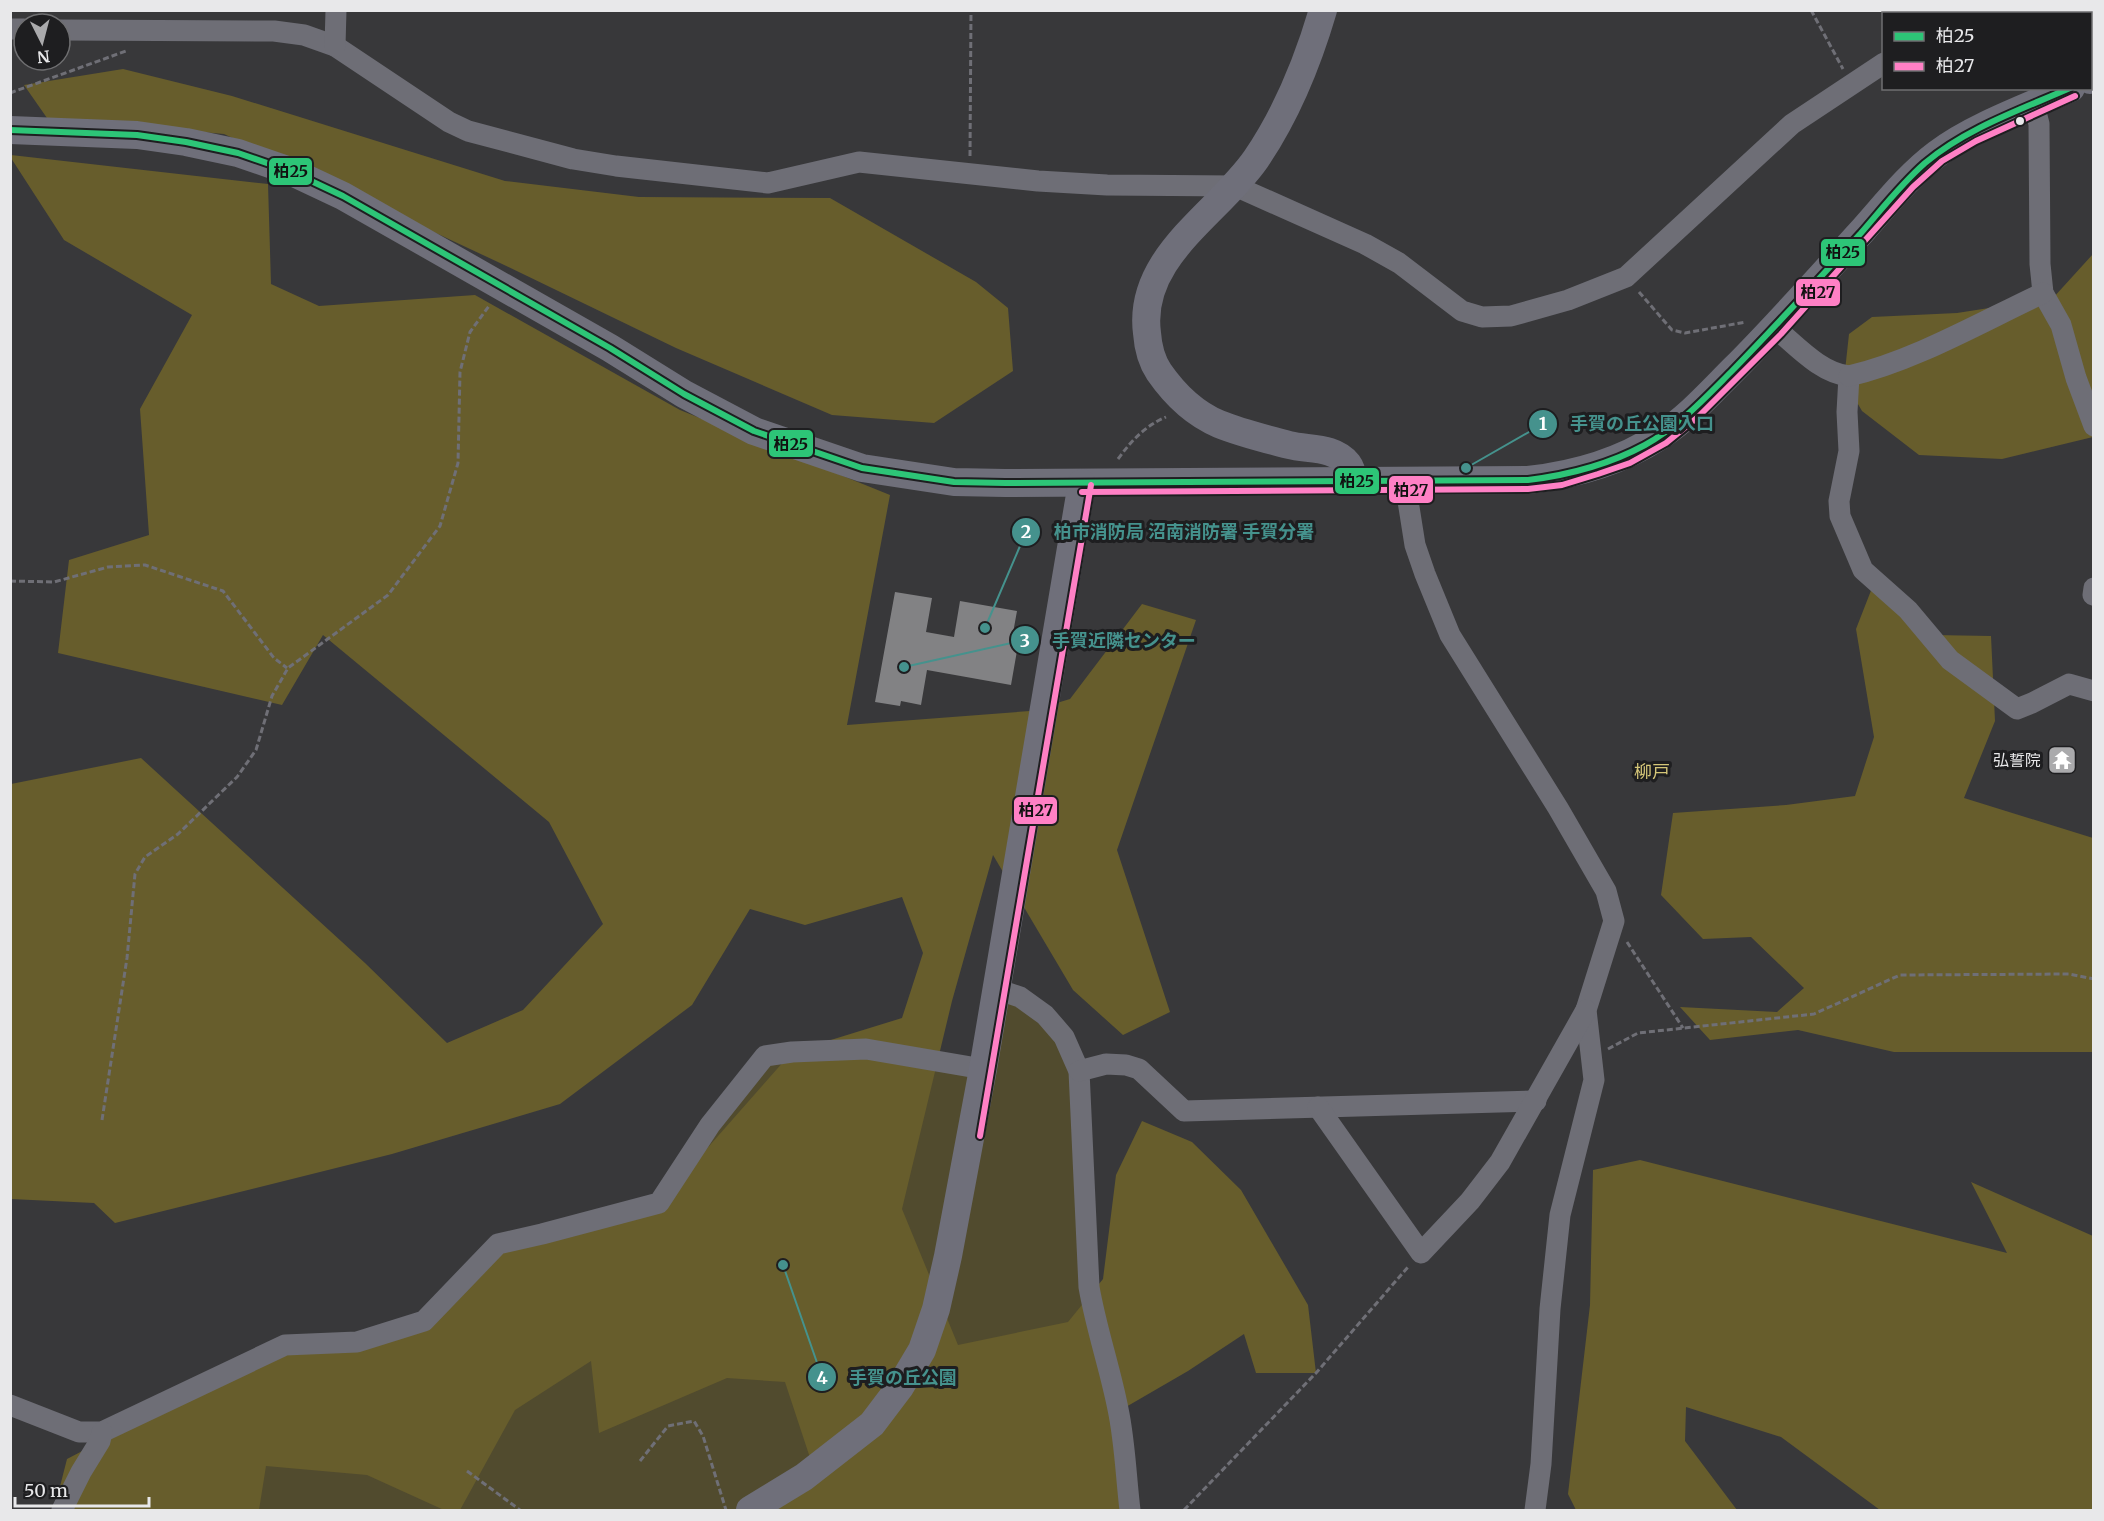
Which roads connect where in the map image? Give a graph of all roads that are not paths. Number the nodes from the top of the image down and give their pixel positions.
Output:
1 (336, 10) edge
2 (1323, 10) edge
3 (72, 30) edge
4 (335, 46) junction
5 (1882, 64) edge
6 (2067, 90) edge
7 (2034, 105) junction
8 (10, 130) edge
9 (1235, 186) junction
10 (2043, 293) junction
11 (1763, 324) junction
12 (1849, 376) junction
13 (2094, 426) edge
14 (1354, 481) junction
15 (1405, 482) junction
16 (1092, 483) junction
17 (2094, 691) edge
18 (996, 989) junction
19 (1586, 1010) junction
20 (982, 1069) junction
21 (1079, 1071) junction
22 (1536, 1101) junction
23 (1318, 1107) junction
24 (10, 1405) edge
25 (102, 1432) junction
26 (62, 1510) edge
27 (750, 1510) edge
28 (1130, 1510) edge
29 (1535, 1510) edge

1 - 4 street
2 - 9 main road
3 - 4 street
4 - 9 street
5 - 9 street
6 - 7 main road
7 - 10 street
7 - 11 main road
8 - 16 main road
9 - 14 main road
10 - 12 street
10 - 13 street
11 - 12 street
11 - 15 main road
12 - 17 street
14 - 15 main road
14 - 16 main road
15 - 19 street
16 - 18 main road
18 - 20 main road
18 - 21 street
19 - 22 street
19 - 29 street
20 - 25 street
20 - 27 main road
21 - 23 street
21 - 28 street
22 - 23 street
22 - 23 street
24 - 25 street
25 - 26 street

